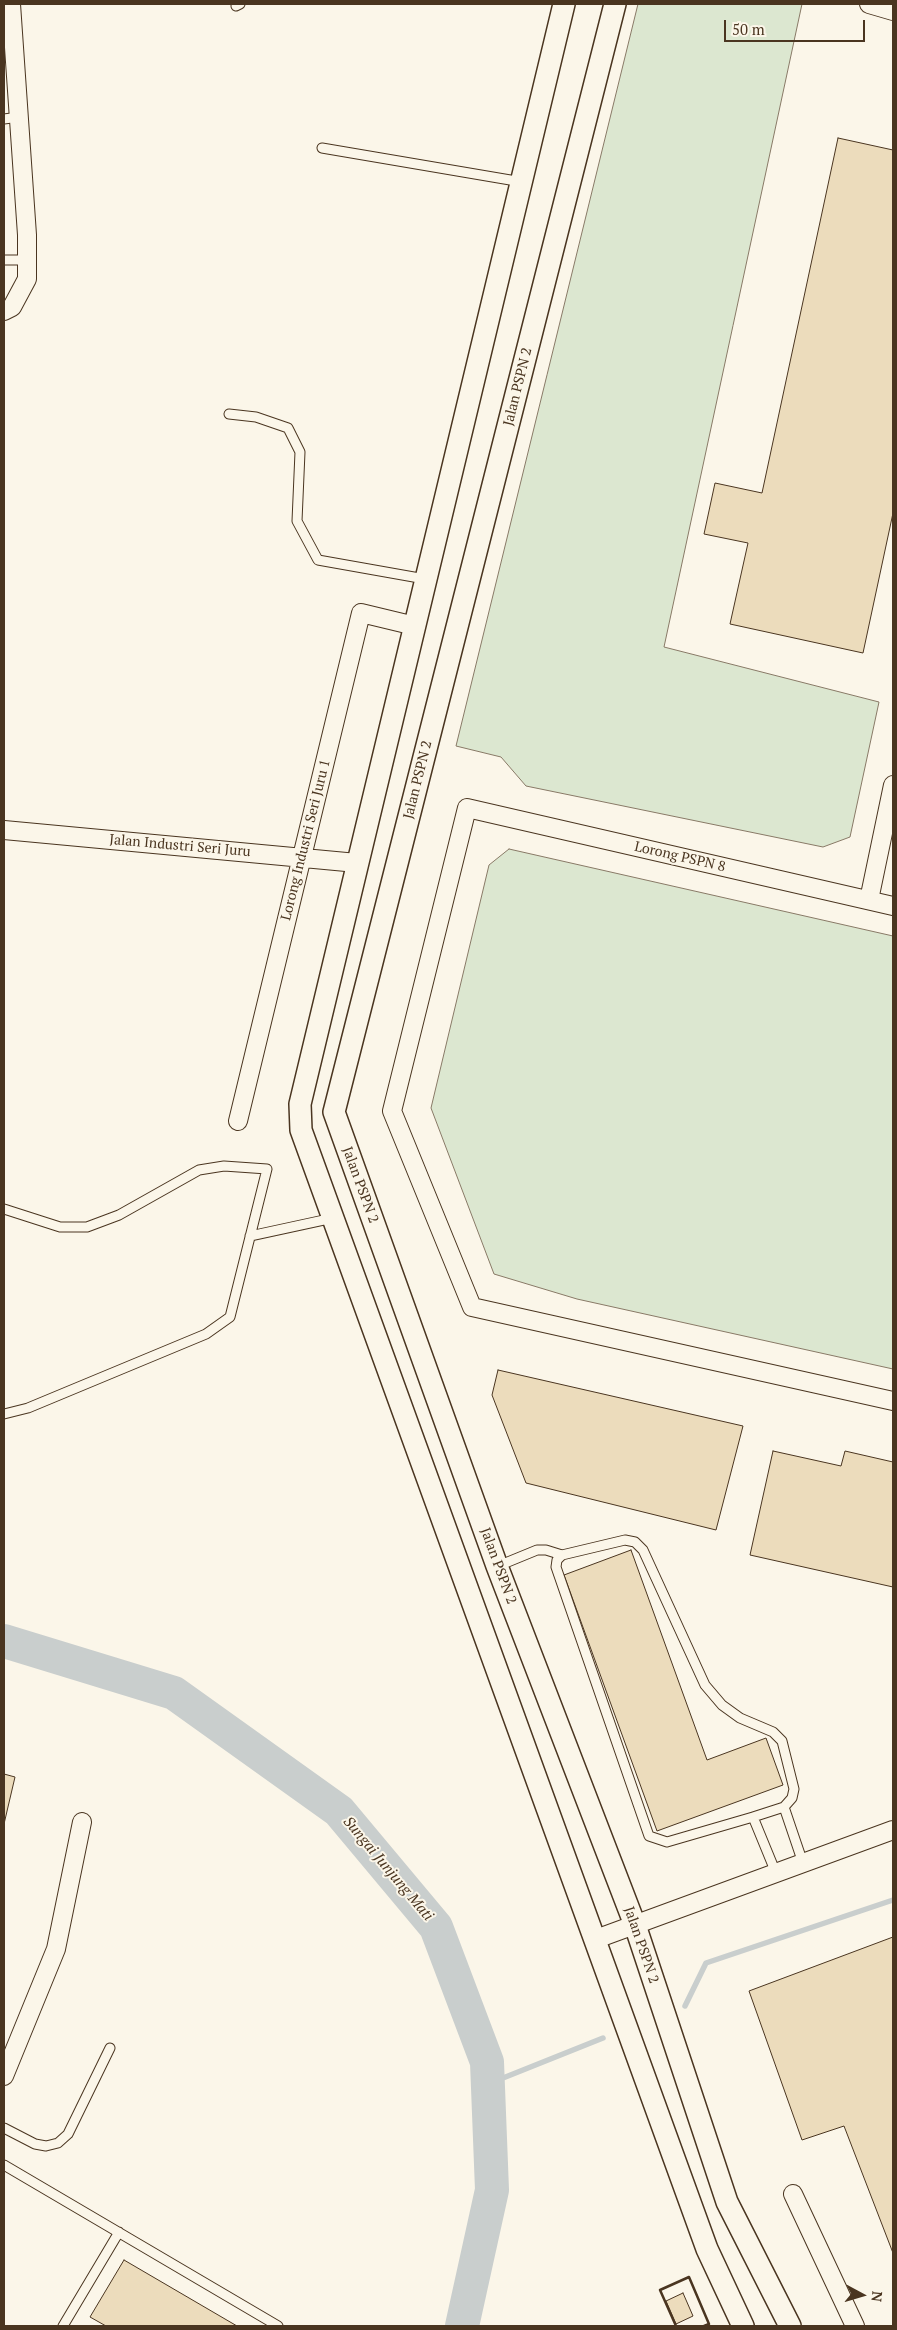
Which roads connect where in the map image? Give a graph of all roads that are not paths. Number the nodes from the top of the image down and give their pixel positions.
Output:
1 (11, 4) edge
2 (564, 4) edge
3 (616, 4) edge
4 (869, 4) edge
5 (893, 11) edge
6 (12, 118) edge
7 (322, 148) dead end
8 (522, 182) junction
9 (4, 260) edge
10 (27, 260) junction
11 (4, 311) edge
12 (229, 414) dead end
13 (426, 579) junction
14 (415, 626) junction
15 (893, 785) edge
16 (4, 830) edge
17 (302, 857) junction
18 (357, 863) junction
19 (868, 900) junction
20 (893, 906) edge
21 (238, 1121) dead end
22 (4, 1209) edge
23 (333, 1218) junction
24 (250, 1236) junction
25 (893, 1400) edge
26 (4, 1414) edge
27 (562, 1555) junction
28 (498, 1566) junction
29 (784, 1807) junction
30 (753, 1816) junction
31 (82, 1822) dead end
32 (893, 1830) edge
33 (803, 1863) junction
34 (776, 1873) junction
35 (635, 1925) junction
36 (596, 1939) junction
37 (110, 2048) dead end
38 (4, 2076) edge
39 (4, 2128) edge
40 (4, 2165) edge
41 (793, 2194) dead end
42 (119, 2232) junction
43 (63, 2326) edge
44 (278, 2326) edge
45 (743, 2326) edge
46 (790, 2326) edge
47 (855, 2326) edge

1 - 6 street
2 - 8 street
3 - 28 street, Jalan PSPN 2
4 - 5 street
6 - 10 street
7 - 8 lane
8 - 13 street
9 - 10 lane
10 - 11 street
12 - 13 lane
13 - 14 street
14 - 17 street, Lorong Industri Seri Juru 1
14 - 18 street
15 - 19 street
16 - 17 street, Jalan Industri Seri Juru
17 - 18 street, Jalan Industri Seri Juru
17 - 21 street, Lorong Industri Seri Juru 1
18 - 23 street
19 - 20 street, Lorong PSPN 8
19 - 25 street, Lorong PSPN 8
22 - 24 lane
23 - 24 lane
23 - 36 street
24 - 26 lane
27 - 28 lane
27 - 29 lane
27 - 30 lane
28 - 35 street, Jalan PSPN 2
29 - 30 lane
29 - 33 lane
30 - 34 lane
31 - 38 street
32 - 33 street
33 - 34 street
34 - 35 street
35 - 36 street
35 - 46 street, Jalan PSPN 2
36 - 45 street
37 - 39 lane
40 - 42 lane
41 - 47 street
42 - 43 lane
42 - 44 lane

